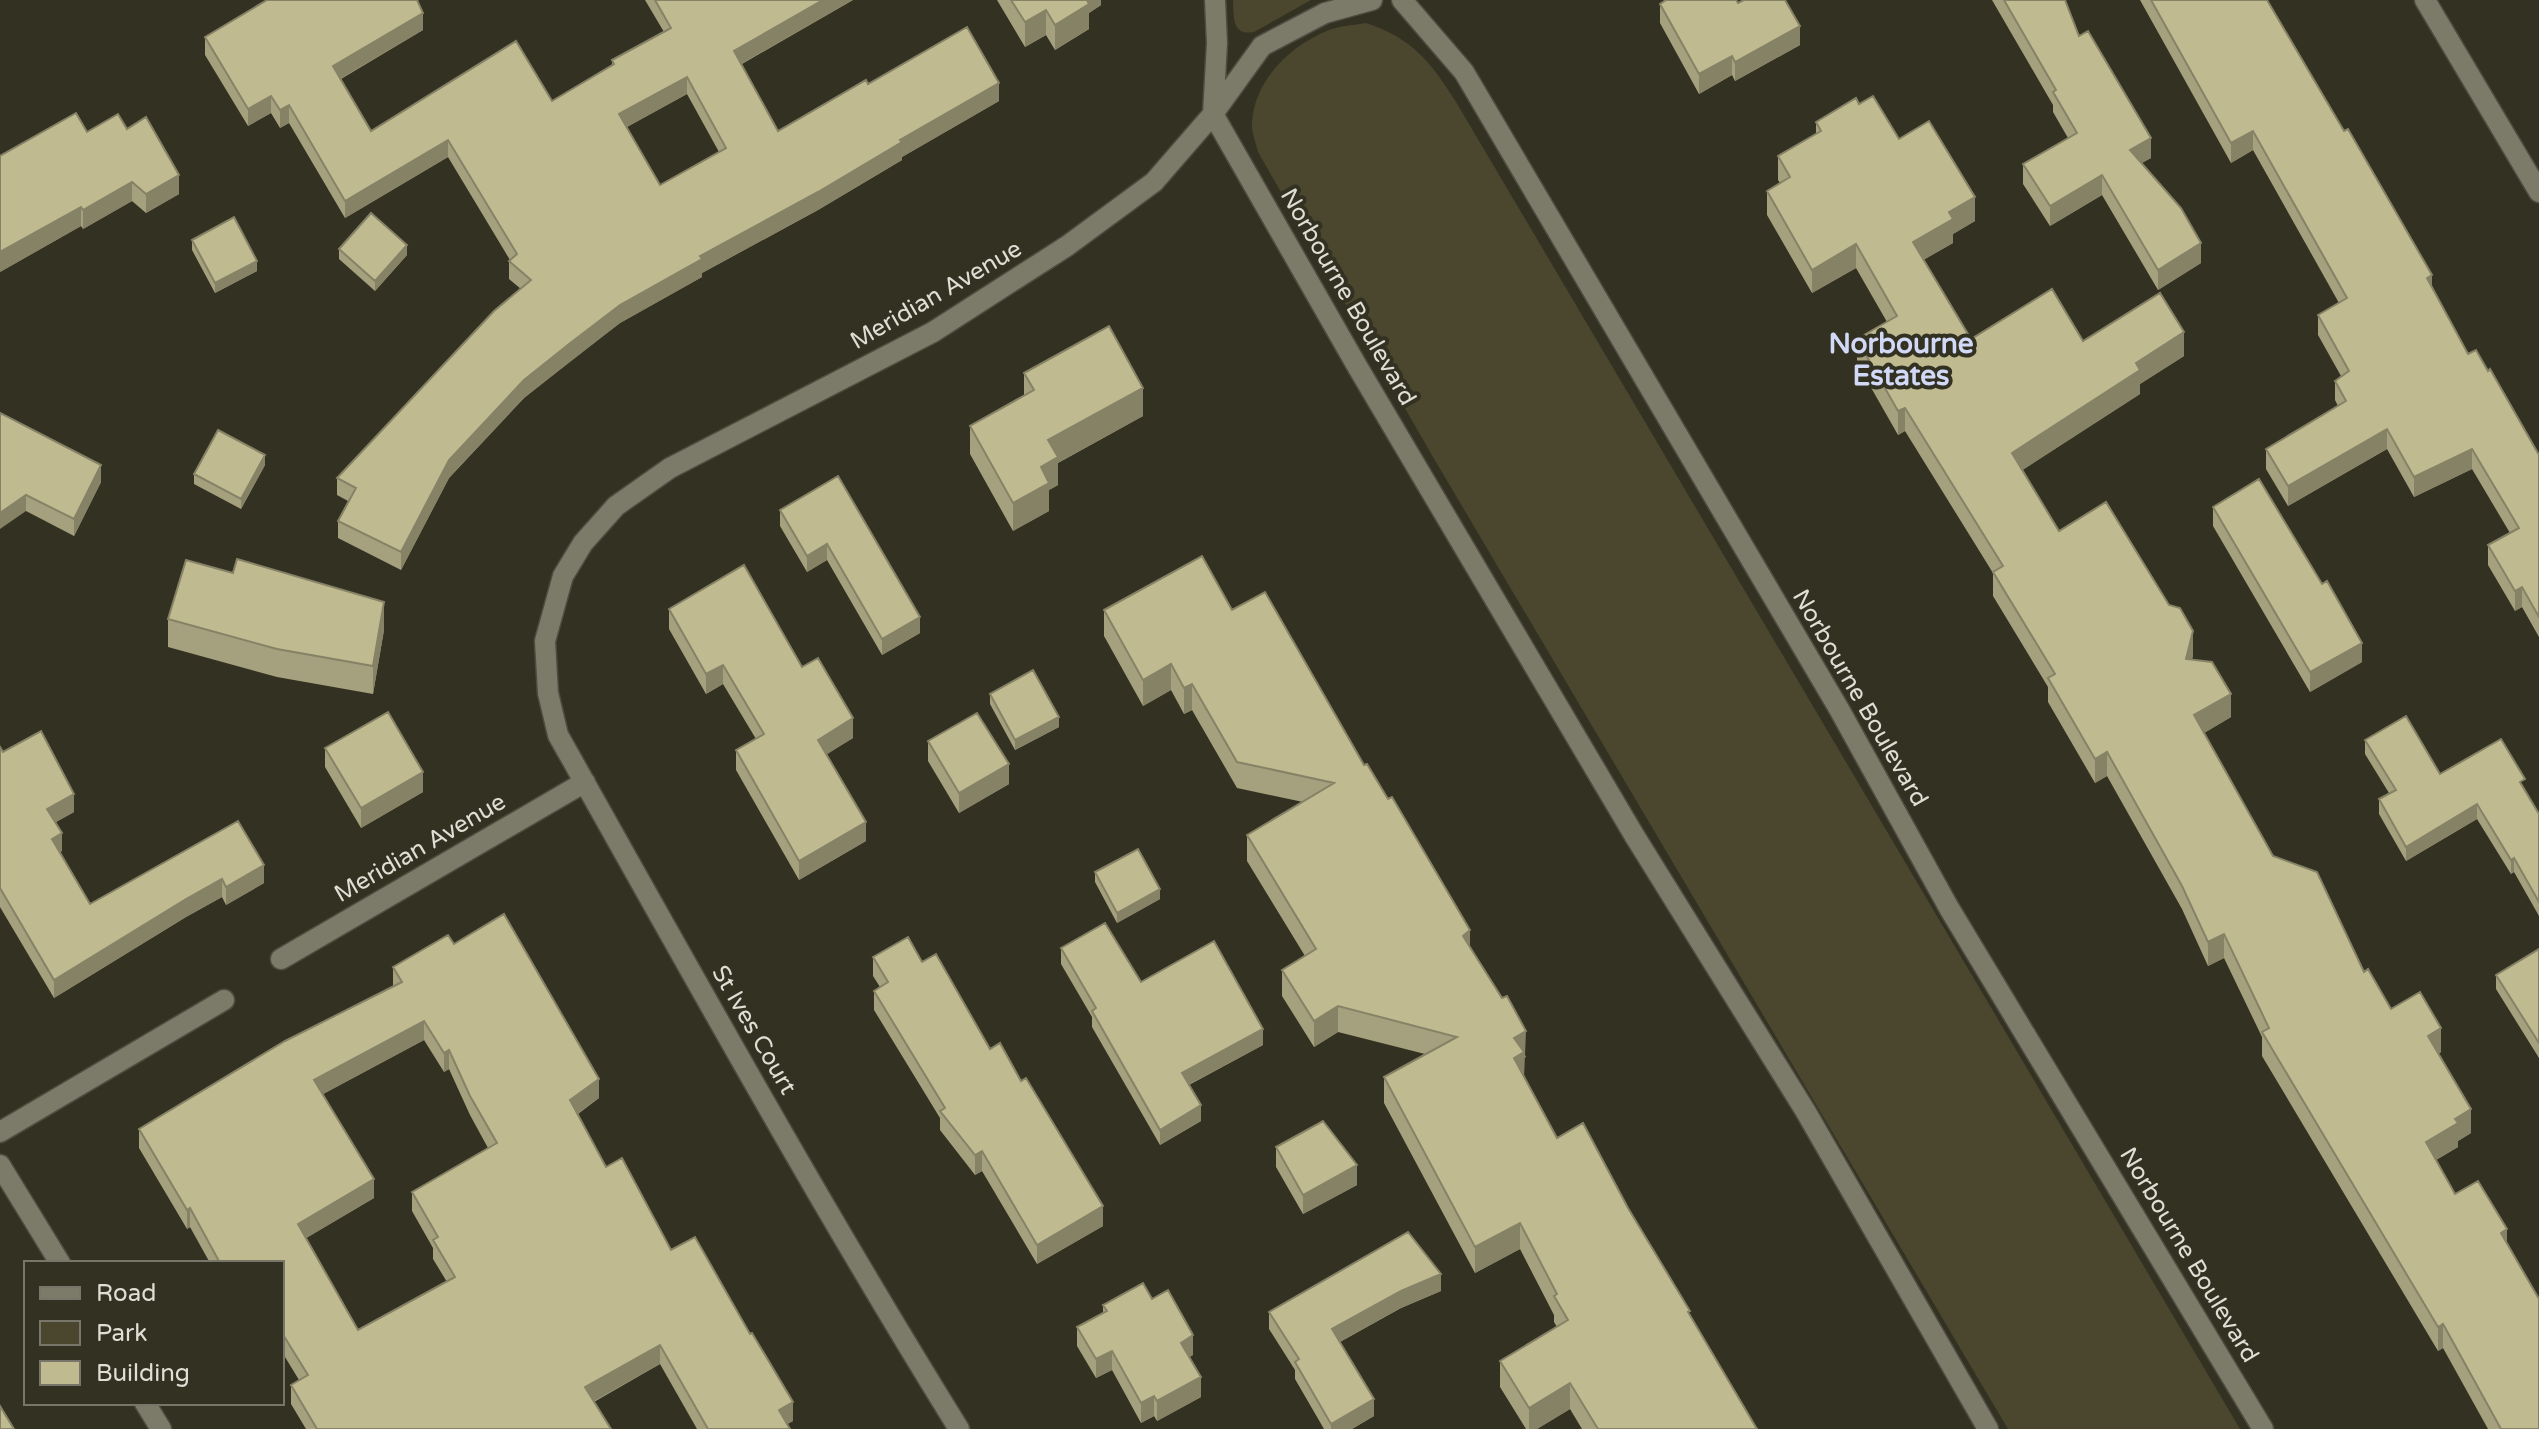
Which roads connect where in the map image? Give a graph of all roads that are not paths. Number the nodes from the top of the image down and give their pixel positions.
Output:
1 (1215, 0) edge
2 (1372, 0) edge
3 (1402, 0) edge
4 (2425, 0) edge
5 (1213, 114) junction
6 (2539, 192) edge
7 (545, 641) joint
8 (585, 782) junction
9 (281, 959) dead end
10 (224, 1000) dead end
11 (0, 1132) edge
12 (0, 1165) edge
13 (59, 1261) edge
14 (146, 1405) edge
15 (161, 1429) edge
16 (959, 1429) edge
17 (1988, 1429) edge
18 (2263, 1429) edge

1 - 5 street
2 - 5 street, Meridian Avenue
3 - 18 street, Norbourne Boulevard
4 - 6 street
5 - 7 street, Meridian Avenue
5 - 17 street, Norbourne Boulevard
7 - 8 street, St Ives Court
8 - 9 street, Meridian Avenue
8 - 16 street, St Ives Court
10 - 11 street
12 - 13 street
14 - 15 street

